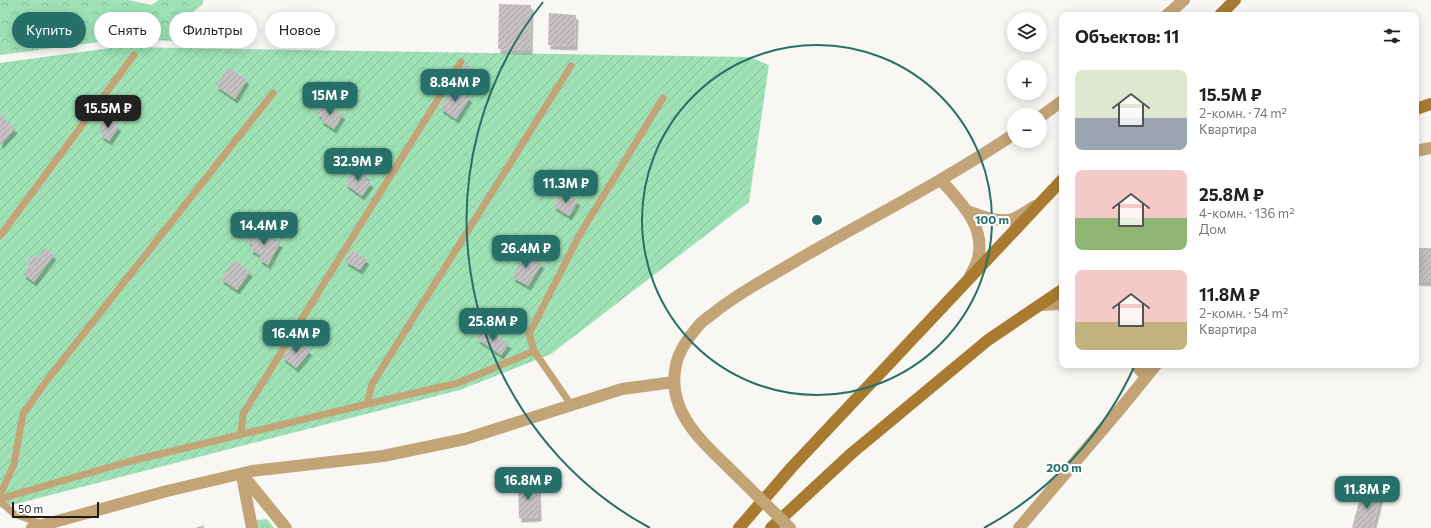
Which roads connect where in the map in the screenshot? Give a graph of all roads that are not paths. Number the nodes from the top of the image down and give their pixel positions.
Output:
1 (1184, 0) edge
2 (1235, 0) edge
3 (1170, 12) edge
4 (1223, 12) edge
5 (134, 54) dead end
6 (461, 62) dead end
7 (571, 66) dead end
8 (273, 93) dead end
9 (663, 98) dead end
10 (1059, 103) edge
11 (1431, 104) edge
12 (1419, 108) edge
13 (1047, 112) edge
14 (1007, 138) edge
15 (1431, 148) edge
16 (1419, 150) edge
17 (941, 180) junction
18 (1059, 183) edge
19 (1040, 204) junction
20 (967, 211) junction
21 (0, 236) edge
22 (969, 278) junction
23 (1059, 292) edge
24 (1059, 304) edge
25 (1041, 305) junction
26 (534, 351) junction
27 (1139, 368) edge
28 (1153, 368) edge
29 (1146, 376) junction
30 (674, 382) junction
31 (367, 404) junction
32 (572, 406) junction
33 (241, 434) junction
34 (242, 474) junction
35 (0, 495) edge
36 (0, 500) edge
37 (44, 525) junction
38 (32, 528) edge
39 (252, 528) edge
40 (286, 528) edge
41 (739, 528) edge
42 (770, 528) edge
43 (790, 528) edge
44 (1020, 528) edge

1 - 3 street
2 - 4 main road
5 - 21 lane
6 - 33 lane
7 - 31 lane
8 - 35 lane
9 - 26 lane
10 - 13 street
11 - 12 main road
14 - 17 street
15 - 16 street
17 - 20 street
17 - 30 street
18 - 19 main road
19 - 20 street
19 - 22 main road
20 - 22 street
22 - 41 main road
23 - 25 main road
24 - 25 street
25 - 42 main road
26 - 31 lane
26 - 32 lane
27 - 29 street
28 - 29 street
29 - 44 street
30 - 32 street
30 - 43 street, bridge
31 - 33 lane
32 - 34 street
33 - 36 lane
34 - 37 street
34 - 39 street
34 - 40 street
36 - 37 lane
37 - 38 street

